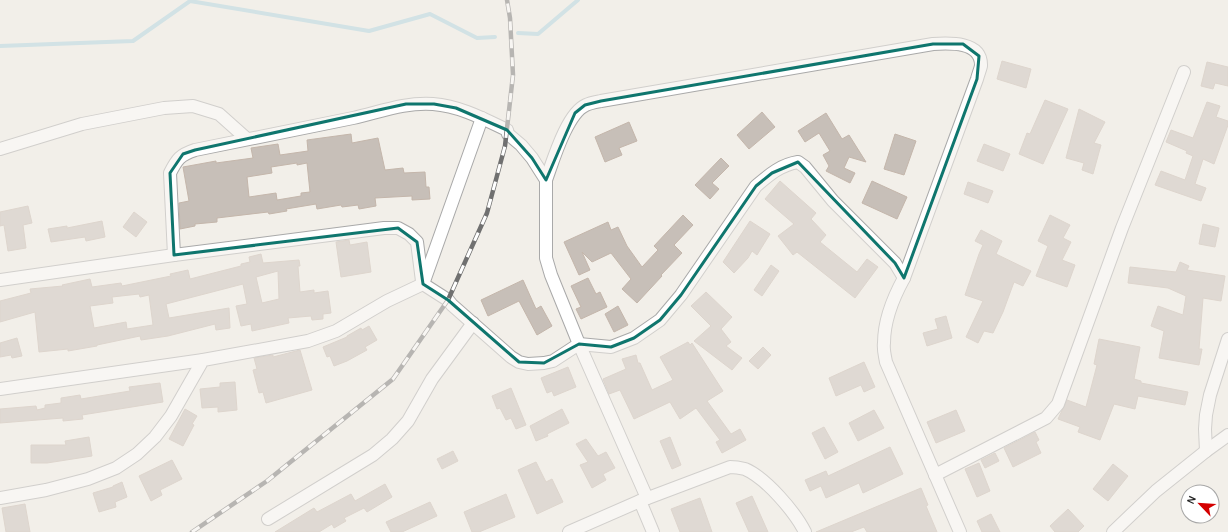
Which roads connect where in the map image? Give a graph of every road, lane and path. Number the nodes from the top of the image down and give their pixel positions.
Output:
1 (1184, 72) dead end
2 (482, 118) junction
3 (247, 139) junction
4 (0, 149) edge
5 (546, 180) junction
6 (174, 255) junction
7 (904, 278) junction
8 (0, 280) edge
9 (423, 284) junction
10 (473, 323) junction
11 (1228, 339) edge
12 (579, 344) junction
13 (203, 360) junction
14 (0, 389) edge
15 (1228, 435) edge
16 (1206, 451) junction
17 (935, 475) junction
18 (0, 498) edge
19 (644, 499) junction
20 (268, 519) dead end
21 (569, 532) edge
22 (653, 532) edge
23 (805, 532) edge
24 (960, 532) edge
25 (1113, 532) edge

1 - 17 street
2 - 3 street
2 - 5 street
2 - 9 street
3 - 4 street
3 - 6 street
5 - 7 street
5 - 12 street
6 - 8 street
6 - 9 street
7 - 12 street
7 - 17 street
9 - 10 street
9 - 13 street
10 - 12 street
10 - 20 street
11 - 16 street
12 - 19 street
13 - 14 street
13 - 18 street
15 - 16 street
16 - 25 street
17 - 24 street
19 - 21 street
19 - 22 street
19 - 23 street

